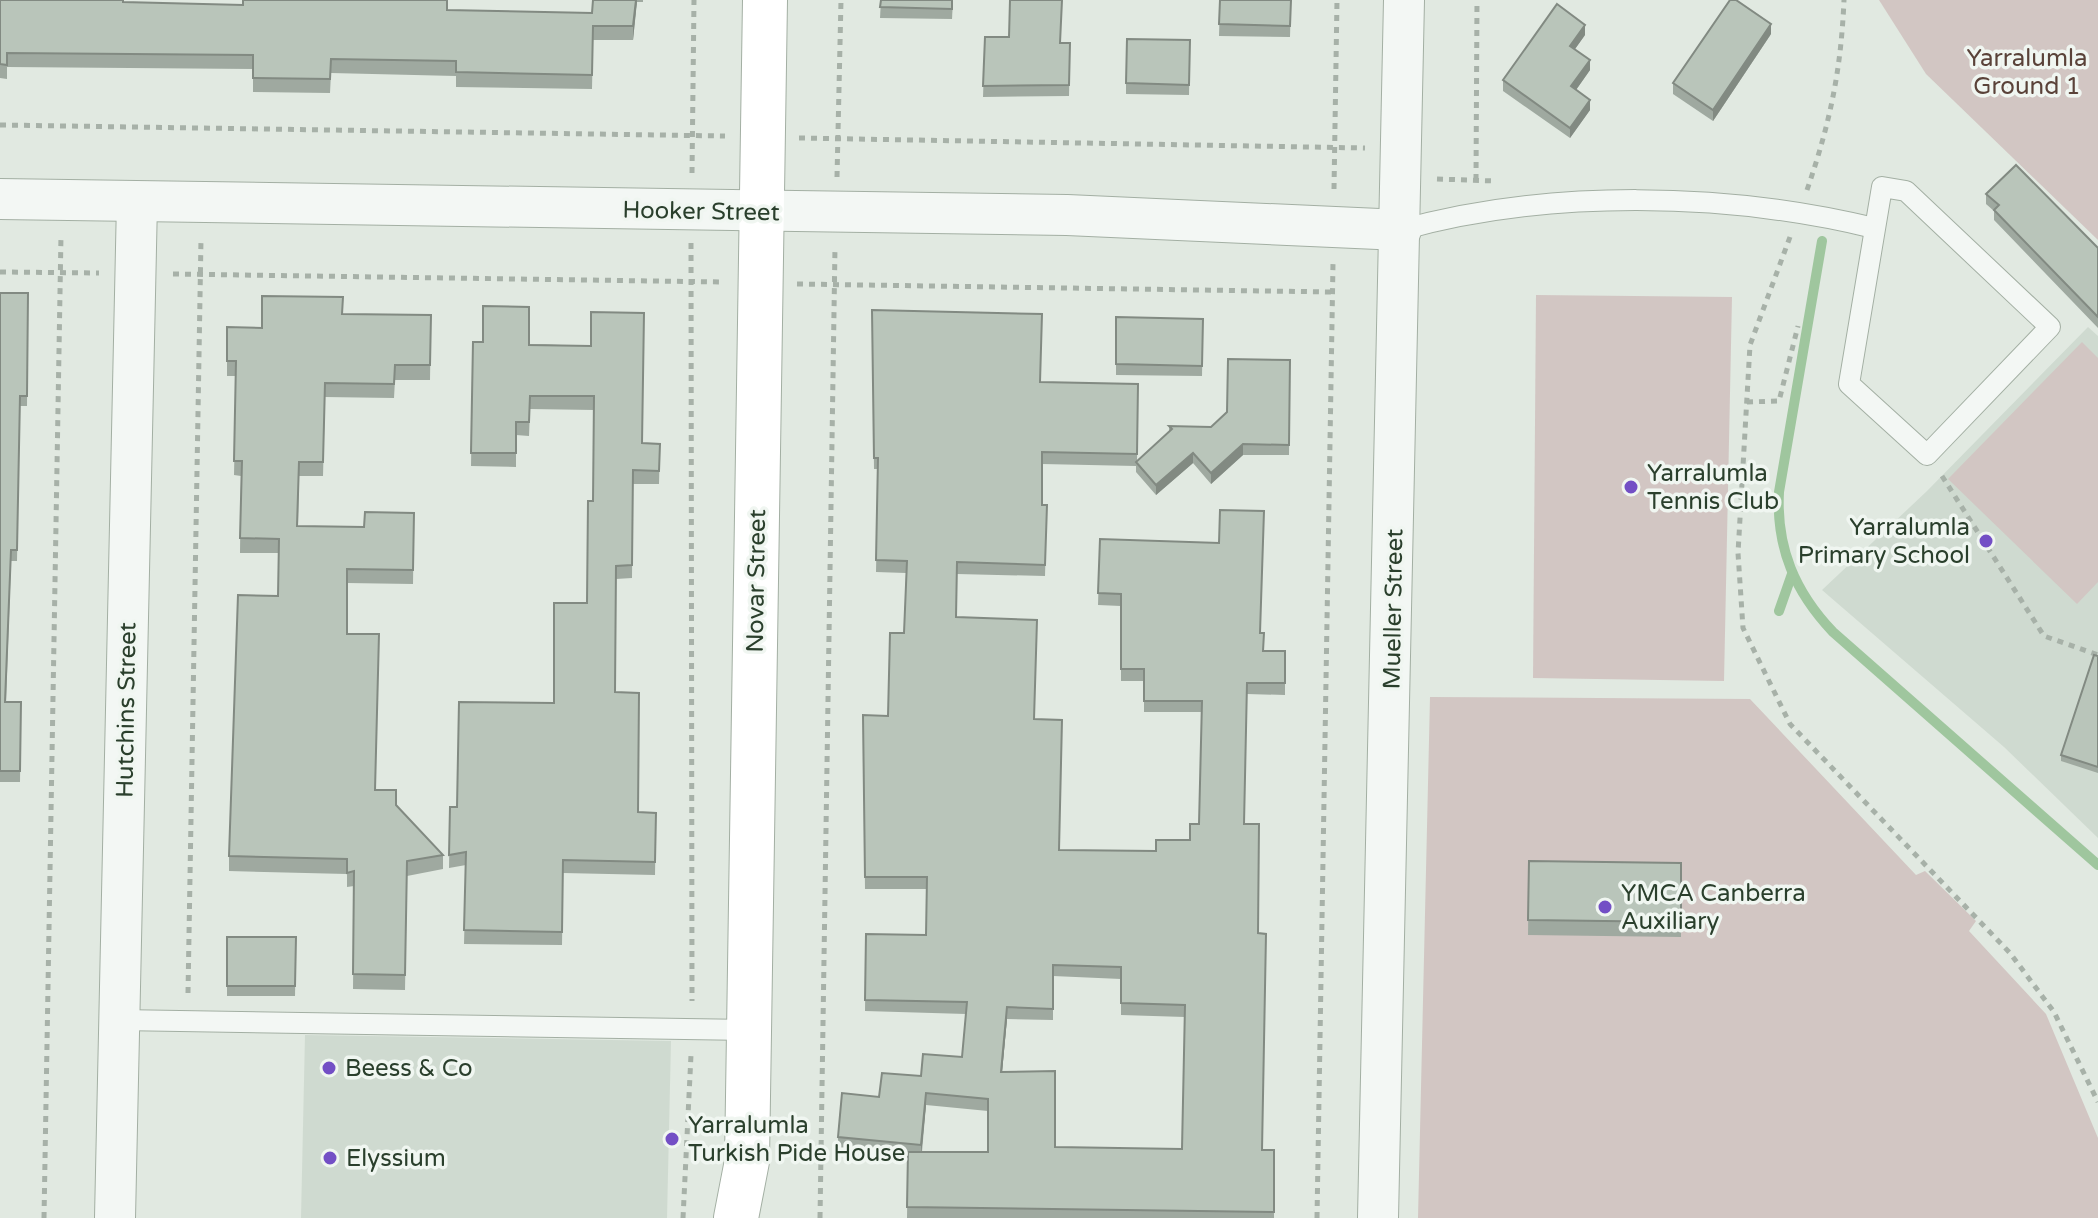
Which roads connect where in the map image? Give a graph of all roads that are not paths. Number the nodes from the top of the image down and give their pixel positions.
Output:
1 (765, 0) edge
2 (1404, 0) edge
3 (0, 199) edge
4 (137, 202) junction
5 (762, 212) junction
6 (1874, 228) junction
7 (1401, 230) junction
8 (119, 1020) junction
9 (749, 1030) junction
10 (747, 1161) junction
11 (115, 1218) edge
12 (736, 1218) edge
13 (758, 1218) edge
14 (1378, 1218) edge

1 - 5 main road, Novar Street
2 - 7 street, Mueller Street
3 - 4 street, Hooker Street
4 - 5 street, Hooker Street
4 - 8 street, Hutchins Street
5 - 7 street, Hooker Street
5 - 9 main road, Novar Street
6 - 6 lane
6 - 7 lane
7 - 14 street, Mueller Street
8 - 9 lane
8 - 11 street, Hutchins Street
9 - 10 main road, Novar Street
10 - 12 main road, Novar Street
10 - 13 main road, Novar Street

